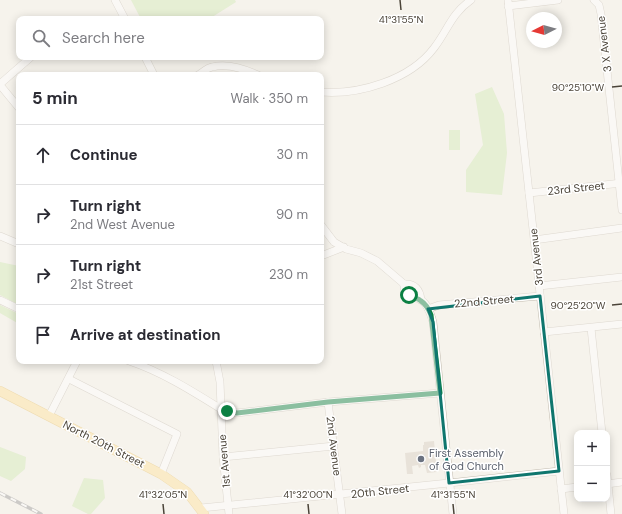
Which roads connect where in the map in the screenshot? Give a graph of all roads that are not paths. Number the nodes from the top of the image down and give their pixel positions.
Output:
1 (115, 0) edge
2 (471, 0) edge
3 (558, 0) edge
4 (594, 0) edge
5 (508, 3) edge
6 (123, 16) edge
7 (28, 60) edge
8 (146, 60) edge
9 (211, 67) junction
10 (152, 72) edge
11 (203, 72) edge
12 (214, 72) edge
13 (250, 72) edge
14 (0, 84) edge
15 (324, 92) edge
16 (16, 104) edge
17 (621, 183) edge
18 (529, 193) junction
19 (622, 210) edge
20 (622, 228) edge
21 (324, 230) edge
22 (0, 236) edge
23 (534, 240) junction
24 (16, 243) edge
25 (344, 247) junction
26 (324, 255) edge
27 (622, 277) edge
28 (539, 286) junction
29 (540, 296) junction
30 (0, 300) edge
31 (16, 308) edge
32 (428, 309) junction
33 (622, 324) edge
34 (591, 328) junction
35 (544, 332) junction
36 (76, 364) edge
37 (136, 364) edge
38 (217, 364) edge
39 (69, 379) junction
40 (0, 391) edge
41 (440, 393) junction
42 (328, 402) junction
43 (221, 409) junction
44 (49, 416) junction
45 (602, 430) edge
46 (334, 446) junction
47 (223, 457) junction
48 (559, 471) junction
49 (161, 474) junction
50 (622, 482) edge
51 (449, 483) junction
52 (610, 484) edge
53 (574, 487) edge
54 (561, 489) junction
55 (340, 495) junction
56 (610, 502) edge
57 (228, 506) junction
58 (202, 511) edge
59 (229, 514) edge
60 (342, 514) edge
61 (453, 514) edge
62 (564, 514) edge
63 (612, 514) edge

1 - 6 street
2 - 15 street
3 - 5 street
4 - 17 street, 3 X Avenue
5 - 18 street, 3rd Avenue
7 - 14 street
8 - 10 street
9 - 11 street
9 - 12 street
9 - 13 street
14 - 16 street
17 - 18 street, 23rd Street
17 - 19 street, 3 X Avenue
18 - 23 street, 3rd Avenue
20 - 23 street
21 - 25 street
22 - 24 street
23 - 28 street, 3rd Avenue
25 - 26 street
25 - 32 street
27 - 28 street
28 - 29 street, 3rd Avenue
29 - 32 street, 22nd Street
29 - 35 street, 3rd Avenue
30 - 31 street
32 - 41 street
33 - 34 street
34 - 35 street
34 - 45 street
35 - 48 street, 3rd Avenue
36 - 39 street
37 - 43 street
38 - 43 street, 1st Avenue
39 - 44 street
39 - 49 street
40 - 44 main road, North 20th Street
41 - 42 street
41 - 51 street
42 - 43 street
42 - 46 street, 2nd Avenue
43 - 47 street, 1st Avenue
44 - 49 main road, North 20th Street
46 - 47 street
46 - 55 street, 2nd Avenue
47 - 57 street, 1st Avenue
48 - 51 street, 20th Street
48 - 54 street, 3rd Avenue
49 - 58 main road, North 20th Street
50 - 52 street
51 - 55 street, 20th Street
51 - 61 street
53 - 54 street
54 - 62 street, 3rd Avenue
55 - 57 street, 20th Street
55 - 60 street, 2nd Avenue
56 - 63 street
57 - 58 street, 20th Street
57 - 59 street, 1st Avenue

